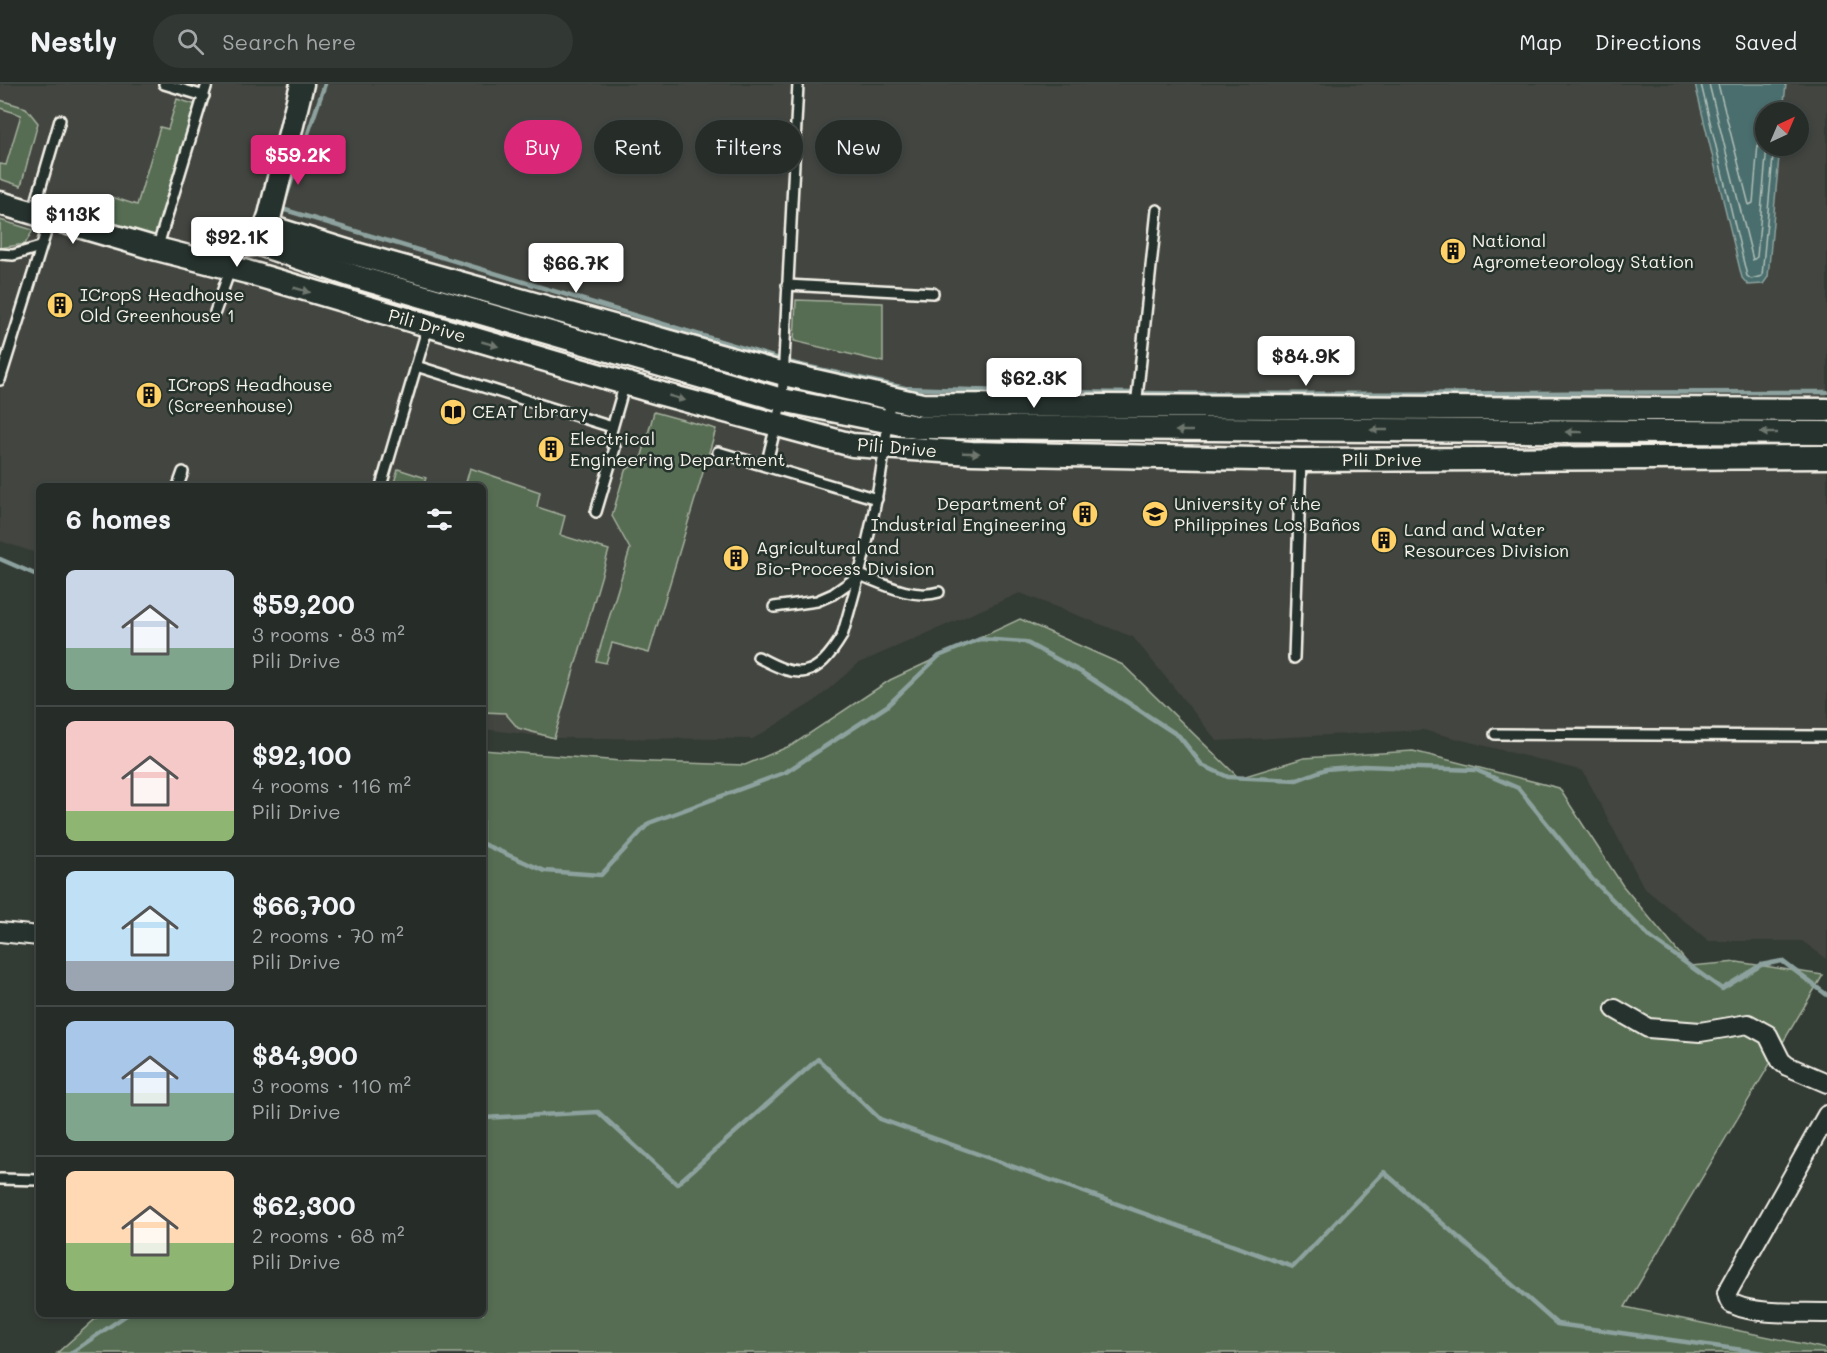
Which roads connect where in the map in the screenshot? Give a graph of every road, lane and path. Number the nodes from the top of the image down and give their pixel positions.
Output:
1 (167, 84) edge
2 (207, 84) edge
3 (302, 84) edge
4 (798, 84) edge
5 (204, 96) junction
6 (60, 120) dead end
7 (0, 203) edge
8 (1157, 210) dead end
9 (42, 215) junction
10 (263, 235) junction
11 (40, 247) junction
12 (157, 249) junction
13 (0, 254) edge
14 (208, 261) junction
15 (239, 270) junction
16 (787, 285) junction
17 (933, 293) dead end
18 (214, 312) dead end
19 (428, 326) junction
20 (416, 366) junction
21 (784, 374) junction
22 (0, 380) edge
23 (625, 384) junction
24 (1137, 397) junction
25 (890, 399) junction
26 (782, 400) junction
27 (1022, 406) junction
28 (1827, 410) edge
29 (888, 424) junction
30 (777, 426) junction
31 (612, 427) junction
32 (1021, 429) junction
33 (1827, 433) edge
34 (1133, 444) junction
35 (886, 449) junction
36 (718, 452) dead end
37 (1827, 457) edge
38 (1301, 460) junction
39 (766, 466) junction
40 (183, 472) dead end
41 (179, 483) edge
42 (382, 483) edge
43 (877, 499) junction
44 (596, 512) dead end
45 (860, 575) junction
46 (939, 592) dead end
47 (774, 608) dead end
48 (758, 657) dead end
49 (1294, 658) dead end
50 (1494, 734) dead end
51 (1827, 736) edge
52 (0, 932) edge
53 (36, 936) edge
54 (1616, 1009) dead end
55 (1827, 1083) edge
56 (1827, 1115) edge
57 (0, 1179) edge
58 (36, 1180) edge
59 (1827, 1313) edge

1 - 5 lane
2 - 5 lane
3 - 10 street
4 - 16 lane
5 - 12 lane
6 - 9 lane
7 - 9 street, Pili Drive
8 - 24 lane
9 - 11 lane
9 - 12 street, Pili Drive
10 - 14 street
10 - 15 street
10 - 21 street
10 - 26 street
11 - 13 lane
11 - 22 lane
12 - 14 street, Pili Drive
14 - 15 street, Pili Drive
15 - 18 lane
15 -> 19 street, Pili Drive
16 - 17 lane
16 - 21 lane
19 - 20 lane
19 -> 23 street, Pili Drive
20 - 31 lane
20 - 42 lane
21 - 25 street
21 - 26 lane
23 -> 30 street, Pili Drive
23 - 31 lane
24 - 27 street
24 - 28 street
24 - 34 lane
25 - 27 street
25 - 29 lane
26 - 29 street
26 - 30 lane
27 - 32 lane
29 - 32 street
29 - 35 lane
30 - 35 street, Pili Drive
30 - 39 lane
31 - 44 lane
32 - 34 street
33 -> 34 street
35 -> 34 street, Pili Drive
34 - 38 street, Pili Drive
35 - 43 lane
36 - 39 lane
37 - 38 street, Pili Drive
38 - 49 lane
39 - 43 lane
40 - 41 lane
43 - 45 lane
45 - 46 lane
45 - 47 lane
45 - 48 lane
50 - 51 lane
52 - 53 street
54 - 55 street
56 - 59 street
57 - 58 lane

